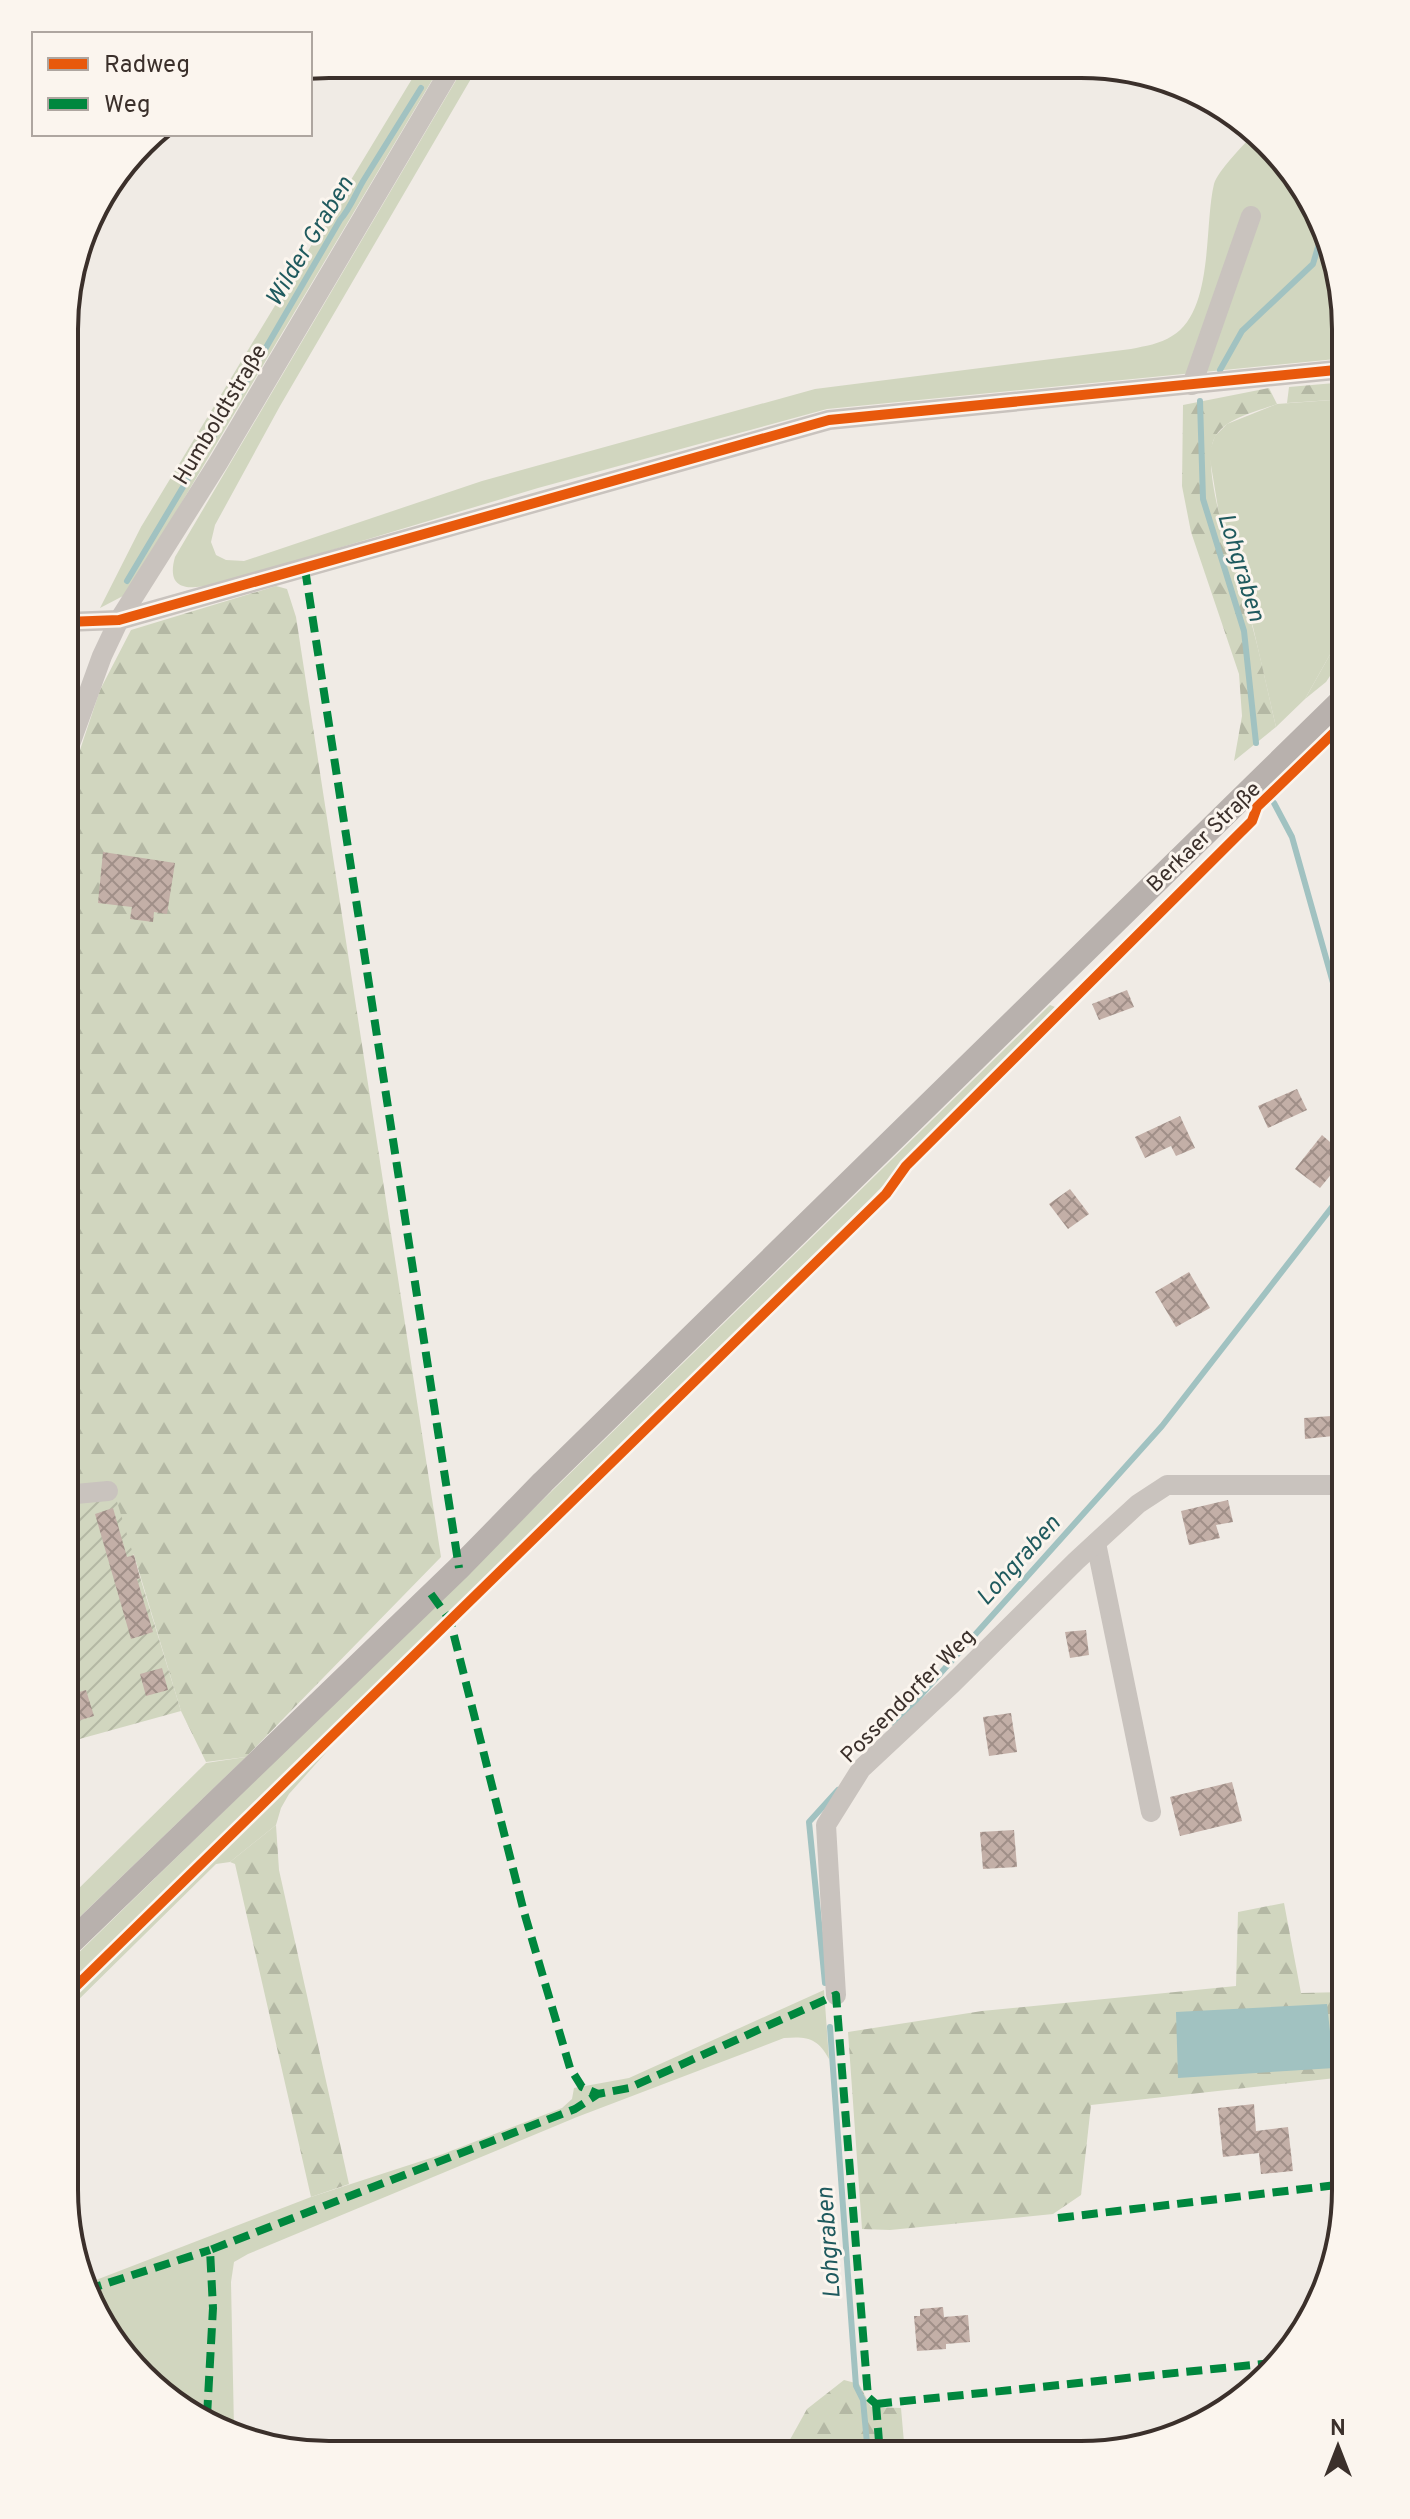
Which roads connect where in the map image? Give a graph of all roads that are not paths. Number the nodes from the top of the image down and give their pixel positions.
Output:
1 (445, 78) edge
2 (1251, 216) dead end
3 (1332, 370) edge
4 (1192, 385) junction
5 (119, 620) junction
6 (78, 622) edge
7 (1332, 710) edge
8 (78, 722) edge
9 (1331, 1485) edge
10 (108, 1491) dead end
11 (78, 1494) edge
12 (1096, 1543) junction
13 (1151, 1812) dead end
14 (78, 1935) edge
15 (836, 1995) dead end

1 - 5 street, Humboldtstraße
2 - 4 street
3 - 4 street
4 - 5 street
5 - 6 street
5 - 8 street, Humboldtstraße
7 - 14 main road, Berkaer Straße
9 - 12 street, Possendorfer Weg
10 - 11 street
12 - 13 street
12 - 15 street, Possendorfer Weg

